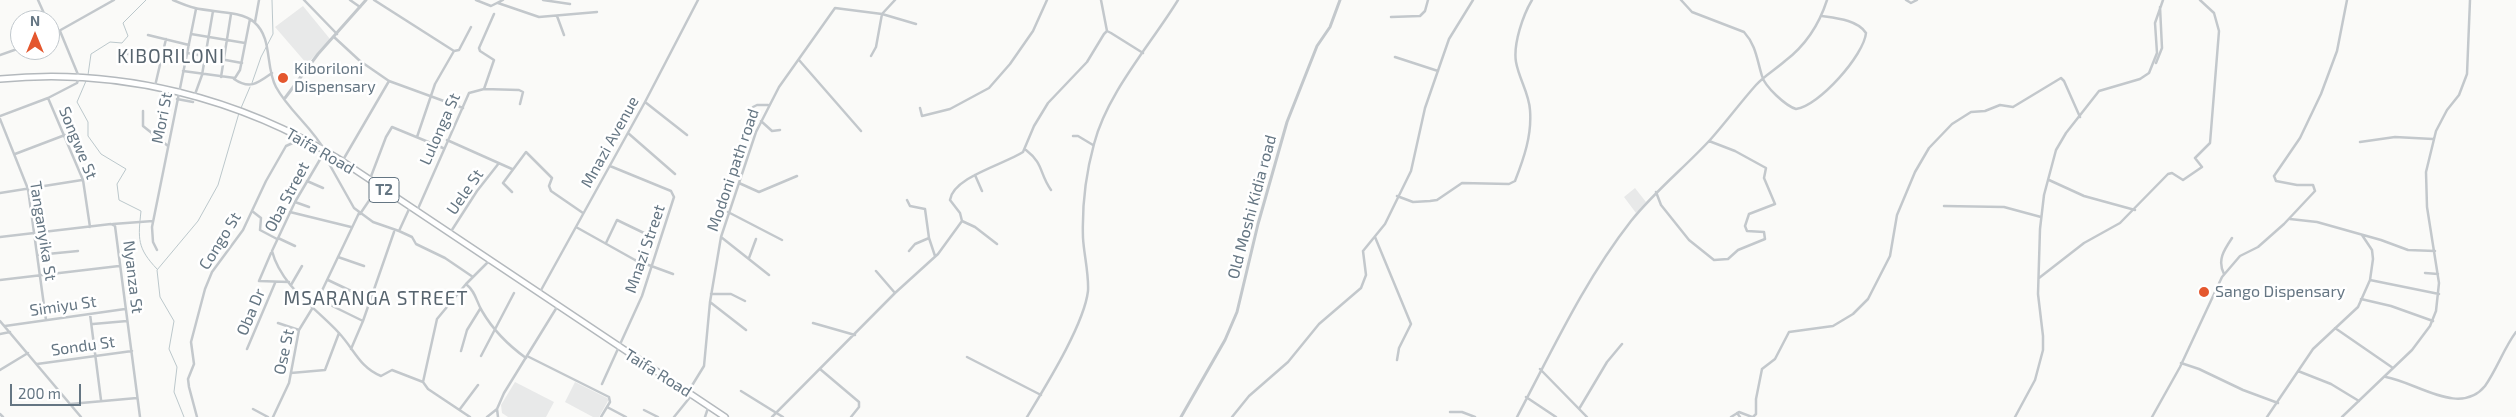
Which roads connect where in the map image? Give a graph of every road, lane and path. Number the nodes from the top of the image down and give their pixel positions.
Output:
1 (114, 0) edge
2 (173, 0) edge
3 (259, 0) edge
4 (304, 0) edge
5 (350, 0) edge
6 (366, 0) edge
7 (374, 0) edge
8 (476, 0) edge
9 (503, 0) edge
10 (543, 0) edge
11 (698, 0) edge
12 (895, 0) edge
13 (1046, 0) edge
14 (1101, 0) edge
15 (1178, 0) edge
16 (1340, 0) edge
17 (1428, 0) edge
18 (1474, 0) edge
19 (1532, 0) edge
20 (1681, 0) edge
21 (1828, 0) edge
22 (1906, 0) edge
23 (1917, 0) edge
24 (2163, 0) edge
25 (2200, 0) edge
26 (2347, 0) edge
27 (2470, 0) edge
28 (498, 2) junction
29 (570, 4) dead end
30 (2160, 6) junction
31 (360, 7) junction
32 (196, 8) junction
33 (214, 11) junction
34 (597, 12) dead end
35 (231, 14) junction
36 (494, 14) dead end
37 (882, 14) junction
38 (557, 16) junction
39 (1822, 16) junction
40 (1391, 17) dead end
41 (250, 19) junction
42 (255, 22) junction
43 (916, 24) dead end
44 (471, 27) dead end
45 (60, 31) joint
46 (1107, 32) junction
47 (191, 34) junction
48 (337, 34) junction
49 (148, 35) dead end
50 (564, 35) dead end
51 (209, 37) junction
52 (334, 37) junction
53 (166, 39) junction
54 (227, 40) junction
55 (245, 43) junction
56 (189, 45) junction
57 (454, 51) junction
58 (187, 53) junction
59 (1143, 53) junction
60 (128, 54) dead end
61 (206, 56) junction
62 (871, 56) dead end
63 (1394, 57) dead end
64 (224, 60) junction
65 (799, 60) junction
66 (159, 62) junction
67 (242, 63) junction
68 (2156, 63) dead end
69 (183, 71) junction
70 (1438, 71) junction
71 (272, 73) junction
72 (202, 75) junction
73 (79, 77) junction
74 (220, 77) junction
75 (1763, 78) junction
76 (0, 79) edge
77 (233, 79) junction
78 (389, 81) junction
79 (155, 86) junction
80 (484, 89) junction
81 (178, 92) junction
82 (430, 97) junction
83 (48, 98) junction
84 (177, 98) junction
85 (284, 98) junction
86 (193, 99) junction
87 (645, 102) junction
88 (520, 104) dead end
89 (768, 105) junction
90 (462, 108) junction
91 (753, 108) dead end
92 (920, 108) dead end
93 (143, 111) dead end
94 (2080, 117) junction
95 (0, 118) edge
96 (761, 121) junction
97 (780, 130) dead end
98 (861, 131) dead end
99 (628, 133) junction
100 (65, 135) junction
101 (687, 135) dead end
102 (1073, 136) dead end
103 (417, 137) junction
104 (2433, 139) junction
105 (447, 140) junction
106 (1709, 141) junction
107 (2360, 142) dead end
108 (1093, 145) junction
109 (168, 146) junction
110 (318, 147) junction
111 (443, 148) junction
112 (1026, 150) junction
113 (324, 152) junction
114 (15, 154) junction
115 (342, 161) junction
116 (499, 163) junction
117 (610, 166) junction
118 (512, 169) junction
119 (674, 174) dead end
120 (975, 175) junction
121 (797, 176) dead end
122 (83, 180) junction
123 (370, 180) junction
124 (2049, 180) junction
125 (307, 181) junction
126 (739, 183) junction
127 (379, 186) junction
128 (323, 188) dead end
129 (28, 189) junction
130 (1051, 190) dead end
131 (982, 191) dead end
132 (512, 192) dead end
133 (1656, 192) junction
134 (0, 193) edge
135 (1397, 196) junction
136 (908, 200) dead end
137 (295, 202) junction
138 (410, 206) junction
139 (1944, 206) dead end
140 (309, 207) dead end
141 (2135, 210) junction
142 (252, 211) junction
143 (417, 211) junction
144 (290, 212) junction
145 (728, 212) junction
146 (360, 213) junction
147 (583, 213) junction
148 (2041, 216) junction
149 (2289, 219) junction
150 (153, 221) junction
151 (962, 221) junction
152 (113, 224) junction
153 (90, 227) junction
154 (575, 227) junction
155 (351, 228) junction
156 (399, 231) junction
157 (33, 232) junction
158 (394, 232) junction
159 (644, 233) dead end
160 (450, 234) junction
161 (2362, 235) junction
162 (0, 237) edge
163 (721, 237) junction
164 (1375, 237) junction
165 (278, 238) junction
166 (929, 238) junction
167 (2232, 238) dead end
168 (756, 239) dead end
169 (782, 240) dead end
170 (606, 244) junction
171 (997, 244) dead end
172 (296, 246) dead end
173 (157, 250) dead end
174 (909, 250) dead end
175 (78, 251) dead end
176 (272, 251) junction
177 (2435, 251) junction
178 (37, 255) junction
179 (935, 256) junction
180 (338, 257) junction
181 (749, 258) junction
182 (489, 260) junction
183 (119, 266) junction
184 (302, 266) dead end
185 (364, 266) dead end
186 (652, 268) junction
187 (876, 271) dead end
188 (2425, 273) dead end
189 (673, 274) dead end
190 (2224, 274) junction
191 (2438, 274) junction
192 (768, 275) dead end
193 (39, 276) junction
194 (473, 277) junction
195 (2038, 279) junction
196 (0, 280) edge
197 (328, 280) junction
198 (2370, 280) junction
199 (275, 283) junction
200 (290, 284) junction
201 (466, 284) junction
202 (514, 293) dead end
203 (895, 293) junction
204 (539, 294) junction
205 (711, 294) junction
206 (2439, 294) junction
207 (2360, 298) junction
208 (318, 299) junction
209 (370, 300) junction
210 (745, 301) dead end
211 (710, 302) junction
212 (557, 307) junction
213 (313, 308) junction
214 (125, 309) junction
215 (480, 310) junction
216 (90, 314) junction
217 (46, 320) junction
218 (0, 321) edge
219 (128, 321) junction
220 (363, 321) junction
221 (2433, 321) junction
222 (278, 323) dead end
223 (813, 323) dead end
224 (93, 324) junction
225 (5, 326) junction
226 (2335, 328) junction
227 (494, 329) junction
228 (299, 330) junction
229 (746, 330) dead end
230 (10, 332) junction
231 (2516, 332) edge
232 (0, 334) edge
233 (339, 334) junction
234 (855, 335) junction
235 (1622, 344) dead end
236 (618, 348) junction
237 (247, 349) dead end
238 (350, 349) junction
239 (132, 351) junction
240 (462, 351) dead end
241 (28, 353) junction
242 (96, 356) junction
243 (480, 356) dead end
244 (526, 357) junction
245 (967, 357) dead end
246 (1397, 360) dead end
247 (37, 364) junction
248 (2181, 364) junction
249 (2393, 368) junction
250 (1540, 369) junction
251 (0, 370) edge
252 (820, 370) junction
253 (2298, 371) junction
254 (291, 373) junction
255 (2386, 377) junction
256 (423, 382) junction
257 (478, 384) dead end
258 (602, 384) dead end
259 (741, 391) dead end
260 (690, 393) junction
261 (1041, 395) junction
262 (1526, 397) junction
263 (137, 398) junction
264 (101, 400) junction
265 (2359, 401) junction
266 (2278, 403) junction
267 (70, 404) junction
268 (709, 406) junction
269 (607, 407) junction
270 (253, 408) dead end
271 (460, 409) junction
272 (497, 409) junction
273 (1579, 409) junction
274 (644, 410) dead end
275 (1450, 412) dead end
276 (776, 413) junction
277 (1737, 413) junction
278 (0, 414) edge
279 (1234, 416) edge
280 (3, 417) edge
281 (81, 417) edge
282 (140, 417) edge
283 (197, 417) edge
284 (268, 417) edge
285 (273, 417) edge
286 (470, 417) edge
287 (487, 417) edge
288 (498, 417) edge
289 (601, 417) edge
290 (626, 417) edge
291 (658, 417) edge
292 (674, 417) edge
293 (705, 417) edge
294 (724, 417) edge
295 (772, 417) edge
296 (784, 417) edge
297 (851, 417) edge
298 (1027, 417) edge
299 (1181, 417) edge
300 (1475, 417) edge
301 (1517, 417) edge
302 (1556, 417) edge
303 (1587, 417) edge
304 (1731, 417) edge
305 (1740, 417) edge
306 (1753, 417) edge
307 (2015, 417) edge
308 (2152, 417) edge
309 (2267, 417) edge
310 (2342, 417) edge

1 - 45 street
2 - 32 street
3 - 42 street
4 - 48 street
5 - 31 street
6 - 31 street
7 - 57 street
8 - 28 street
9 - 28 street
10 - 29 street
11 - 87 street, Mnazi Avenue
12 - 37 street
13 - 92 street
14 - 46 street
15 - 59 street
16 - 299 street, Old Moshi Kidia road
17 - 40 street
18 - 70 street
19 - 135 street
20 - 75 street
21 - 39 street
22 - 23 street
24 - 30 street
25 - 141 street
26 - 149 street
27 - 104 street
28 - 38 street
30 - 68 street
30 - 94 street
31 - 48 street
32 - 33 street
32 - 47 street, Mori St
33 - 35 street
33 - 51 street
34 - 38 street
35 - 41 street
35 - 54 street
36 - 80 street
37 - 43 street
37 - 62 street
37 - 65 street, Modoni path road
38 - 50 street
39 - 75 street
39 - 75 street
41 - 42 street
41 - 55 street
42 - 71 street
44 - 57 street
45 - 73 street
46 - 59 street
46 - 112 street
47 - 51 street
47 - 56 street, Mori St
48 - 52 street
49 - 53 street
51 - 54 street
51 - 61 street
52 - 78 street
52 - 85 street
53 - 56 street
53 - 66 street
54 - 55 street
54 - 64 street
55 - 67 street
56 - 58 street, Mori St
57 - 82 street
58 - 61 street
58 - 69 street, Mori St
59 - 108 street
60 - 66 street
61 - 64 street
61 - 72 street
63 - 70 street
64 - 67 street
64 - 74 street
65 - 89 street, Modoni path road
65 - 98 street
66 - 79 street
67 - 77 street
69 - 72 street
69 - 81 street, Mori St
70 - 135 street
71 - 77 street
71 - 85 street
72 - 74 street
72 - 86 street
73 - 76 highway, Taifa Road / T2
73 - 79 highway, Taifa Road / T2
73 - 83 street
74 - 77 street
75 - 106 street
78 - 82 street
78 - 115 street
79 - 81 highway, Taifa Road / T2
80 - 88 street, Lulonga St
80 - 90 street, Lulonga St
81 - 84 street, Mori St
81 - 86 highway, Taifa Road / T2
82 - 90 street
82 - 103 street
83 - 95 street
83 - 100 street, Songwe St
84 - 86 street
84 - 109 street, Mori St
85 - 113 street
86 - 110 highway, Taifa Road / T2
87 - 99 street, Mnazi Avenue
87 - 101 street
89 - 91 street
89 - 96 street, Modoni path road
90 - 105 street, Lulonga St
93 - 109 street
94 - 124 street
94 - 306 street
95 - 114 street, Tanganyika St
96 - 97 street
96 - 126 street, Modoni path road
99 - 117 street, Mnazi Avenue
99 - 119 street
100 - 114 street
100 - 122 street, Songwe St
102 - 108 street
103 - 111 street
103 - 123 street
104 - 107 street
104 - 177 street
105 - 111 street, Lulonga St
105 - 116 street
106 - 133 street
106 - 133 street
108 - 261 street
109 - 150 street, Mori St
110 - 113 highway, Taifa Road / T2
110 - 142 street, Congo St
111 - 143 street, Lulonga St
112 - 120 street
112 - 130 street
113 - 115 highway, Taifa Road / T2
113 - 125 street, Oba Street
113 - 146 street
114 - 129 street, Tanganyika St
115 - 123 highway, Taifa Road / T2
116 - 118 street
116 - 160 street, Uele St
117 - 147 street, Mnazi Avenue
117 - 186 street, Mnazi Street
118 - 132 street
118 - 147 street
120 - 131 street
120 - 151 street
121 - 126 street
122 - 129 street
122 - 153 street, Songwe St
123 - 127 highway, Taifa Road / T2
124 - 141 street
124 - 148 street
125 - 128 street
125 - 137 street, Oba Street
126 - 145 street, Modoni path road
127 - 138 highway, Taifa Road / T2
127 - 146 street, Ose St
129 - 134 street
129 - 157 street, Tanganyika St
133 - 250 street
135 - 164 street
136 - 166 street
137 - 140 street
137 - 144 street, Oba Street
138 - 143 highway, Taifa Road / T2
138 - 156 street
139 - 148 street
141 - 195 street
142 - 165 street
142 - 283 street, Congo St
143 - 160 highway, Taifa Road / T2
144 - 155 street
144 - 165 street, Oba Street
145 - 163 street, Modoni path road
145 - 169 street
146 - 155 street, Ose St
146 - 158 street
147 - 154 street, Mnazi Avenue
148 - 195 street
149 - 161 street
149 - 190 street
150 - 152 street
150 - 173 street, Mori St
151 - 171 street
151 - 179 street
152 - 153 street, Nyanza St
152 - 183 street, Nyanza St
153 - 157 street, Nyanza St
154 - 170 street
154 - 204 street, Mnazi Avenue
155 - 180 street, Ose St
156 - 158 street
156 - 194 street
157 - 162 street, Nyanza St
157 - 178 street, Tanganyika St
158 - 209 street
159 - 170 street
160 - 182 highway, Taifa Road / T2
161 - 177 street
161 - 198 street
163 - 181 street
163 - 205 street, Modoni path road
164 - 246 street
164 - 279 street
165 - 172 street
165 - 176 street, Oba Street
166 - 174 street
166 - 179 street
167 - 190 street
168 - 181 street
170 - 186 street
175 - 178 street
176 - 199 street, Oba Dr
176 - 200 street, Oba Street
177 - 191 street
178 - 193 street, Tanganyika St
179 - 203 street
180 - 185 street
180 - 197 street, Ose St
181 - 192 street
182 - 194 street
182 - 204 highway, Taifa Road / T2
183 - 193 street
183 - 214 street, Nyanza St
184 - 200 street
186 - 189 street
186 - 236 street, Mnazi Street
187 - 203 street
188 - 191 street
190 - 248 street
191 - 206 street
193 - 196 street
193 - 217 street, Tanganyika St
194 - 201 street
195 - 307 street
197 - 208 street, Ose St
197 - 209 street
198 - 206 street
198 - 207 street
199 - 200 street, Oba Dr
199 - 237 street, Oba Dr
200 - 213 street, Oba Street
201 - 215 street
201 - 256 street
202 - 227 street
203 - 234 street
204 - 212 highway, Taifa Road / T2
205 - 210 street
205 - 211 street, Modoni path road
206 - 221 street
207 - 221 street
207 - 226 street
208 - 213 street, Ose St
208 - 220 street
209 - 220 street
211 - 229 street
211 - 260 street, Modoni path road
212 - 236 highway, Taifa Road / T2
212 - 244 street
213 - 228 street, Ose St
213 - 233 street, Oba Street
214 - 216 street, Simiyu St
214 - 219 street, Nyanza St
215 - 227 street
215 - 240 street
216 - 217 street, Simiyu St
216 - 224 street
217 - 225 street, Simiyu St
218 - 225 street
219 - 224 street
219 - 239 street, Nyanza St
220 - 238 street
221 - 249 street
222 - 228 street
223 - 234 street
224 - 242 street
225 - 230 street
226 - 249 street
226 - 253 street
227 - 243 street
227 - 244 street
228 - 254 street, Ose St
230 - 232 street
230 - 241 street
231 - 255 street
233 - 238 street, Oba Street
233 - 254 street
234 - 252 street
235 - 273 street
236 - 258 street, Mnazi Street
236 - 260 highway, Taifa Road / T2
238 - 256 street, Oba Street
239 - 242 street, Sondu St
239 - 263 street, Nyanza St
241 - 247 street
241 - 251 street
242 - 247 street, Sondu St
242 - 264 street
244 - 269 street
244 - 272 street
245 - 261 street
247 - 267 street
248 - 266 street
248 - 308 street
249 - 255 street
250 - 262 street
250 - 273 street
252 - 276 street
252 - 297 street
253 - 265 street
253 - 266 street
254 - 285 street, Ose St
255 - 265 street
256 - 271 street, Oba Street
257 - 271 street
259 - 276 street
260 - 268 highway, Taifa Road / T2
260 - 292 street, Modoni path road
261 - 298 street
262 - 301 street
262 - 302 street
263 - 264 street
263 - 282 street, Nyanza St
264 - 267 street
265 - 310 street
266 - 309 street
267 - 281 street
268 - 293 street
268 - 294 highway, Taifa Road / T2
269 - 289 street
269 - 290 street
270 - 284 street
271 - 286 street, Oba Street
272 - 287 street
272 - 288 street
273 - 303 street
274 - 291 street
275 - 300 street
276 - 295 street
276 - 296 street
277 - 304 street
277 - 305 street
277 - 306 street
278 - 280 street

